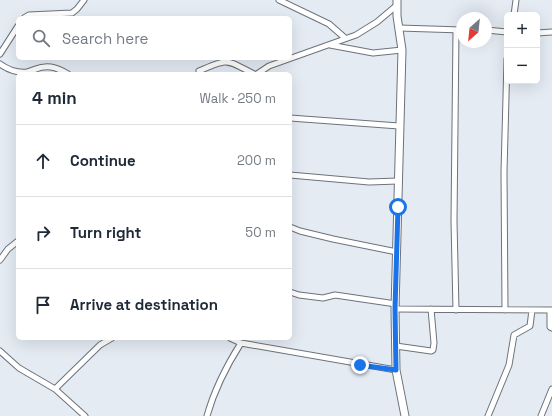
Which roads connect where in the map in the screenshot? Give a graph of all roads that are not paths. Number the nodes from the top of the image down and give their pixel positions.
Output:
1 (84, 0) edge
2 (278, 0) edge
3 (516, 0) edge
4 (397, 3) edge
5 (514, 12) edge
6 (27, 16) edge
7 (398, 28) junction
8 (16, 29) edge
9 (456, 30) edge
10 (492, 31) edge
11 (504, 32) edge
12 (552, 32) edge
13 (540, 34) edge
14 (345, 38) junction
15 (329, 45) junction
16 (459, 48) edge
17 (351, 50) junction
18 (402, 50) junction
19 (0, 54) edge
20 (292, 58) edge
21 (288, 60) edge
22 (0, 64) edge
23 (263, 69) junction
24 (199, 70) dead end
25 (246, 70) junction
26 (28, 72) edge
27 (28, 72) edge
28 (63, 72) edge
29 (250, 72) edge
30 (258, 72) edge
31 (506, 84) edge
32 (292, 118) edge
33 (399, 126) junction
34 (292, 175) edge
35 (398, 181) junction
36 (292, 228) edge
37 (16, 243) edge
38 (397, 252) junction
39 (0, 260) edge
40 (292, 293) edge
41 (396, 307) junction
42 (431, 309) junction
43 (456, 310) junction
44 (504, 310) junction
45 (532, 310) junction
46 (551, 310) edge
47 (552, 328) edge
48 (109, 340) edge
49 (234, 340) edge
50 (241, 343) junction
51 (396, 346) junction
52 (0, 351) edge
53 (396, 370) junction
54 (55, 389) junction
55 (552, 389) edge
56 (85, 416) edge
57 (207, 416) edge
58 (405, 416) edge
59 (488, 416) edge
60 (541, 416) edge

1 - 6 street
2 - 14 street
3 - 5 street
4 - 7 street
4 - 14 street
7 - 9 street
7 - 18 street
8 - 19 street
10 - 11 street
12 - 13 street
14 - 15 street
14 - 17 street
15 - 17 street
15 - 20 street
16 - 43 street
17 - 18 street
18 - 33 street
21 - 23 street
22 - 27 street
23 - 25 street
23 - 30 street
24 - 25 street
25 - 29 street
26 - 28 street
31 - 44 street
32 - 33 street
33 - 35 street
34 - 35 street
35 - 38 street
36 - 38 street
37 - 39 street
38 - 41 street
40 - 41 street
41 - 42 street
41 - 51 street
42 - 43 street
42 - 51 street
43 - 44 street
44 - 45 street
45 - 46 street
45 - 59 street
46 - 47 street
48 - 54 street
49 - 50 street
50 - 53 street
50 - 57 street
51 - 53 street
52 - 54 street
53 - 58 street
54 - 56 street
55 - 60 street

